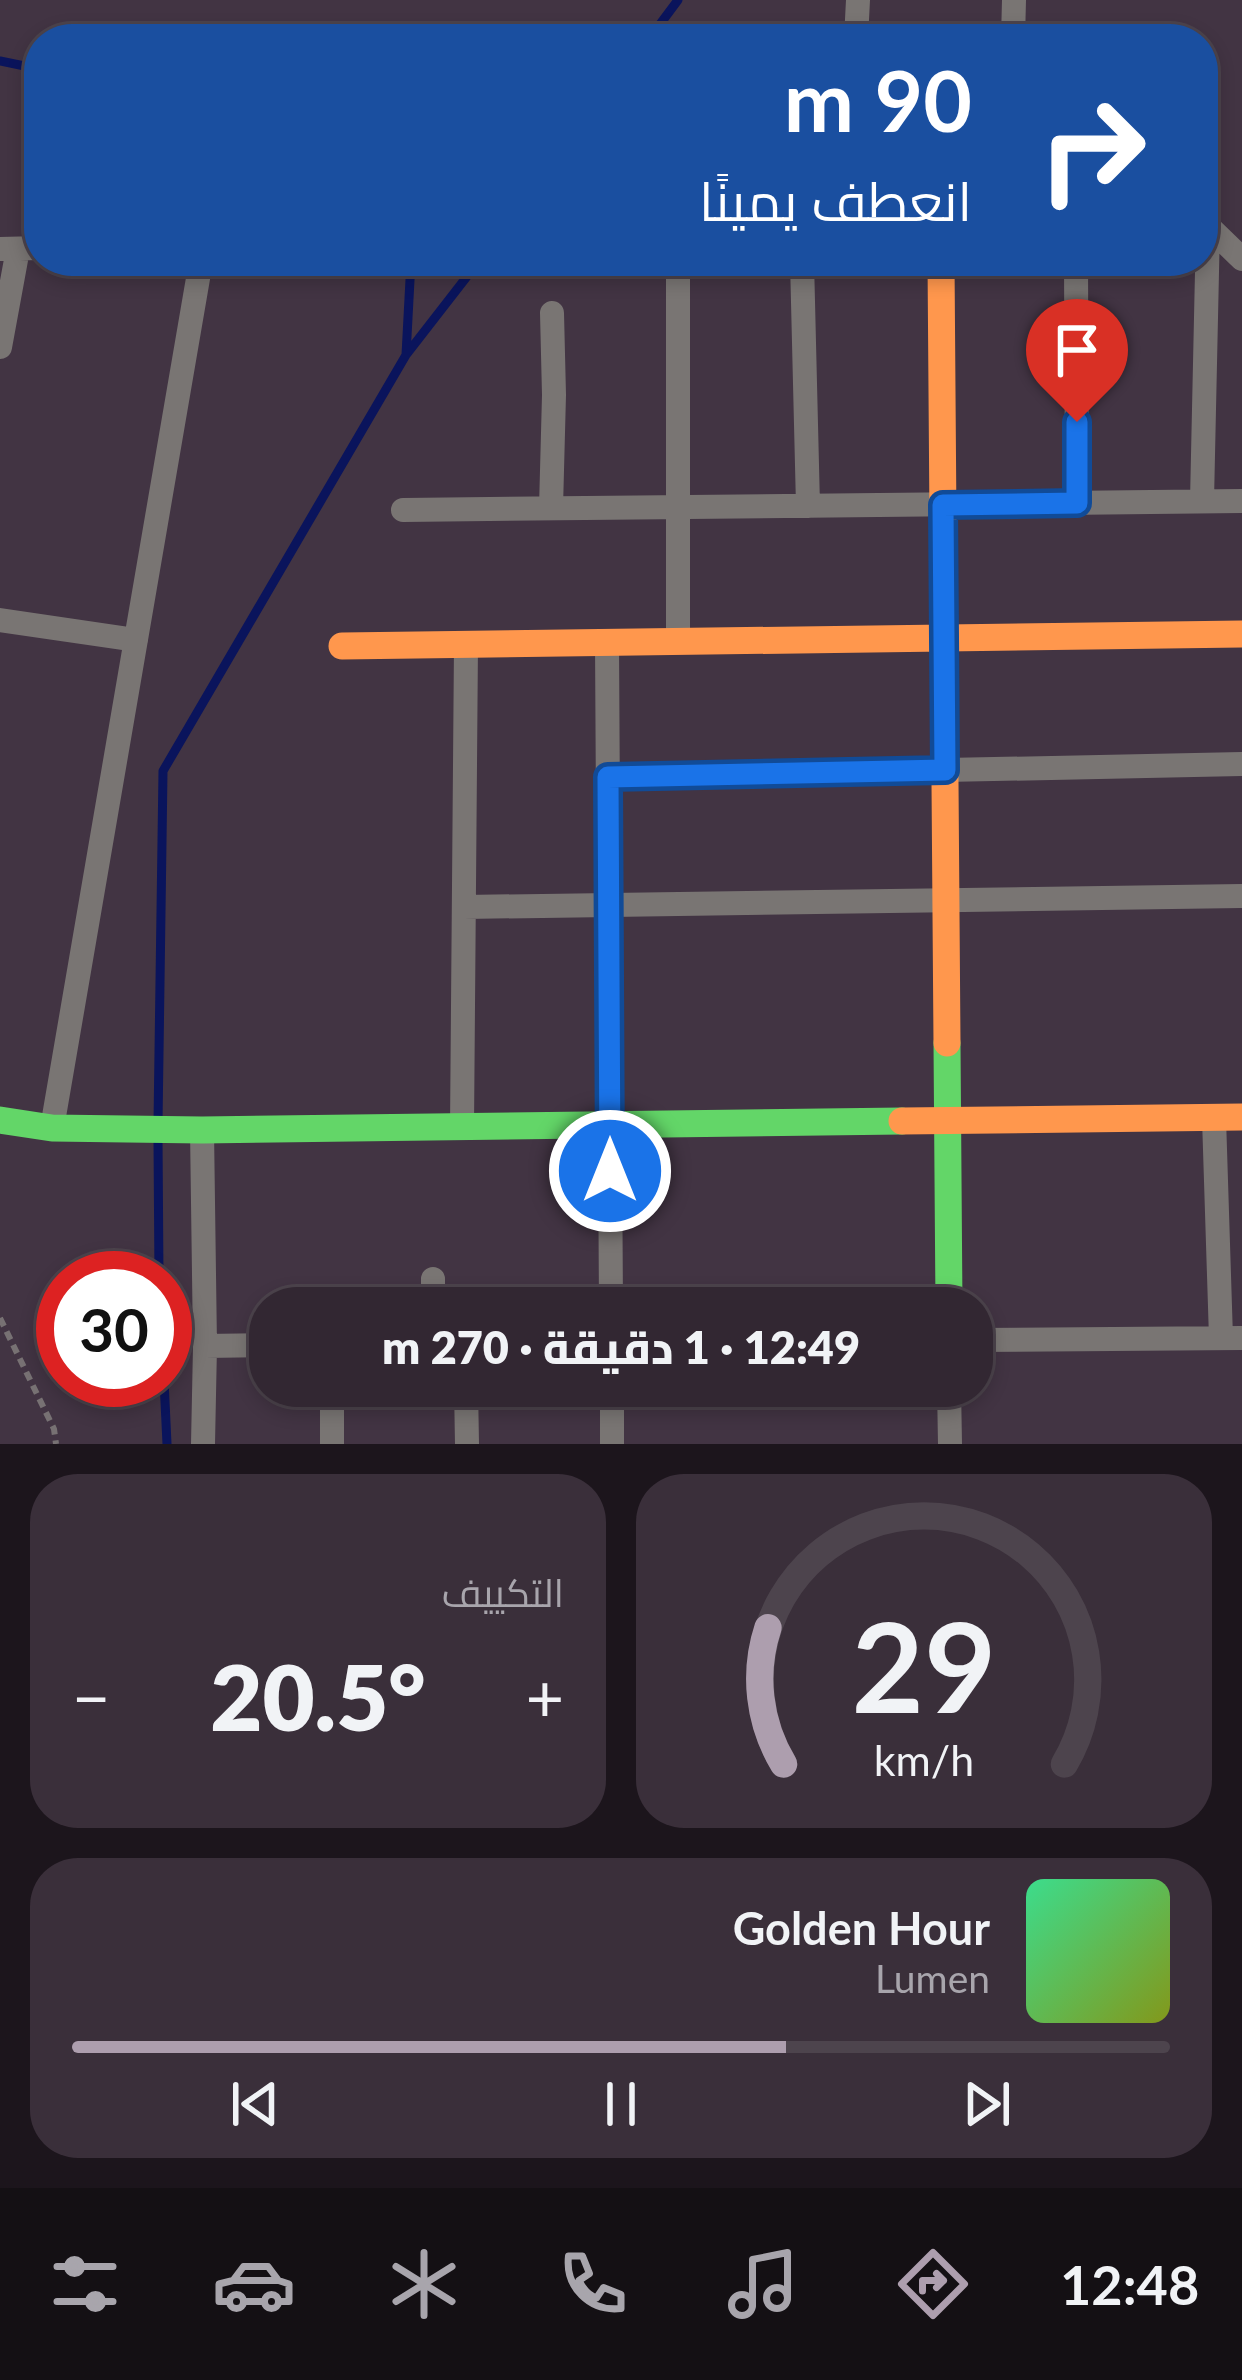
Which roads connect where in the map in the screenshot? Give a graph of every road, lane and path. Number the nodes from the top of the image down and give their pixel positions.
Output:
1 (1218, 235) edge
2 (19, 249) edge
3 (1242, 259) edge
4 (198, 276) edge
5 (678, 276) edge
6 (802, 276) edge
7 (941, 276) edge
8 (1076, 276) edge
9 (1205, 276) edge
10 (552, 313) dead end
11 (0, 347) edge
12 (1202, 501) junction
13 (1242, 501) edge
14 (1077, 503) junction
15 (943, 505) junction
16 (808, 506) junction
17 (677, 507) junction
18 (551, 508) junction
19 (403, 510) dead end
20 (0, 620) edge
21 (1242, 634) edge
22 (944, 638) junction
23 (136, 640) junction
24 (678, 642) junction
25 (607, 643) junction
26 (466, 644) junction
27 (342, 646) dead end
28 (1242, 764) edge
29 (945, 770) junction
30 (608, 777) junction
31 (1242, 896) edge
32 (946, 900) junction
33 (609, 905) junction
34 (464, 907) junction
35 (1228, 1117) edge
36 (0, 1120) edge
37 (947, 1121) junction
38 (610, 1125) junction
39 (462, 1126) junction
40 (52, 1128) junction
41 (191, 1130) junction
42 (433, 1279) dead end
43 (433, 1287) edge
44 (611, 1287) edge
45 (949, 1287) edge
46 (0, 1318) edge
47 (1231, 1338) edge
48 (993, 1340) edge
49 (205, 1346) junction
50 (249, 1346) edge
51 (332, 1407) edge
52 (466, 1407) edge
53 (612, 1407) edge
54 (949, 1407) edge
55 (56, 1444) edge
56 (203, 1444) edge
57 (332, 1444) edge
58 (467, 1444) edge
59 (612, 1444) edge
60 (950, 1444) edge

1 - 3 street
2 - 11 street
4 - 23 street
5 - 17 street
6 - 16 street
7 - 15 street
8 - 14 street
9 - 12 street
10 - 18 street
12 - 13 street
12 - 14 street
14 - 15 street
15 - 16 street
15 - 22 street
16 - 17 street
17 - 18 street
17 - 24 street
18 - 19 street
20 - 23 street
21 - 22 street
22 - 24 street
22 - 29 street
23 - 40 street
24 - 25 street
25 - 26 street
25 - 30 street
26 - 27 street
26 - 34 street
28 - 29 street
29 - 30 street
29 - 32 street
30 - 33 street
31 - 32 street
32 - 33 street
32 - 37 street
33 - 34 street
33 - 38 street
34 - 39 street
35 - 37 street
35 - 47 street
36 - 40 street
37 - 38 street
37 - 45 street
38 - 39 street
38 - 44 street
39 - 41 street
40 - 41 street
41 - 49 street
42 - 43 street
46 - 55 path
47 - 48 street
49 - 50 street
49 - 56 street
51 - 57 street
52 - 58 street
53 - 59 street
54 - 60 street

